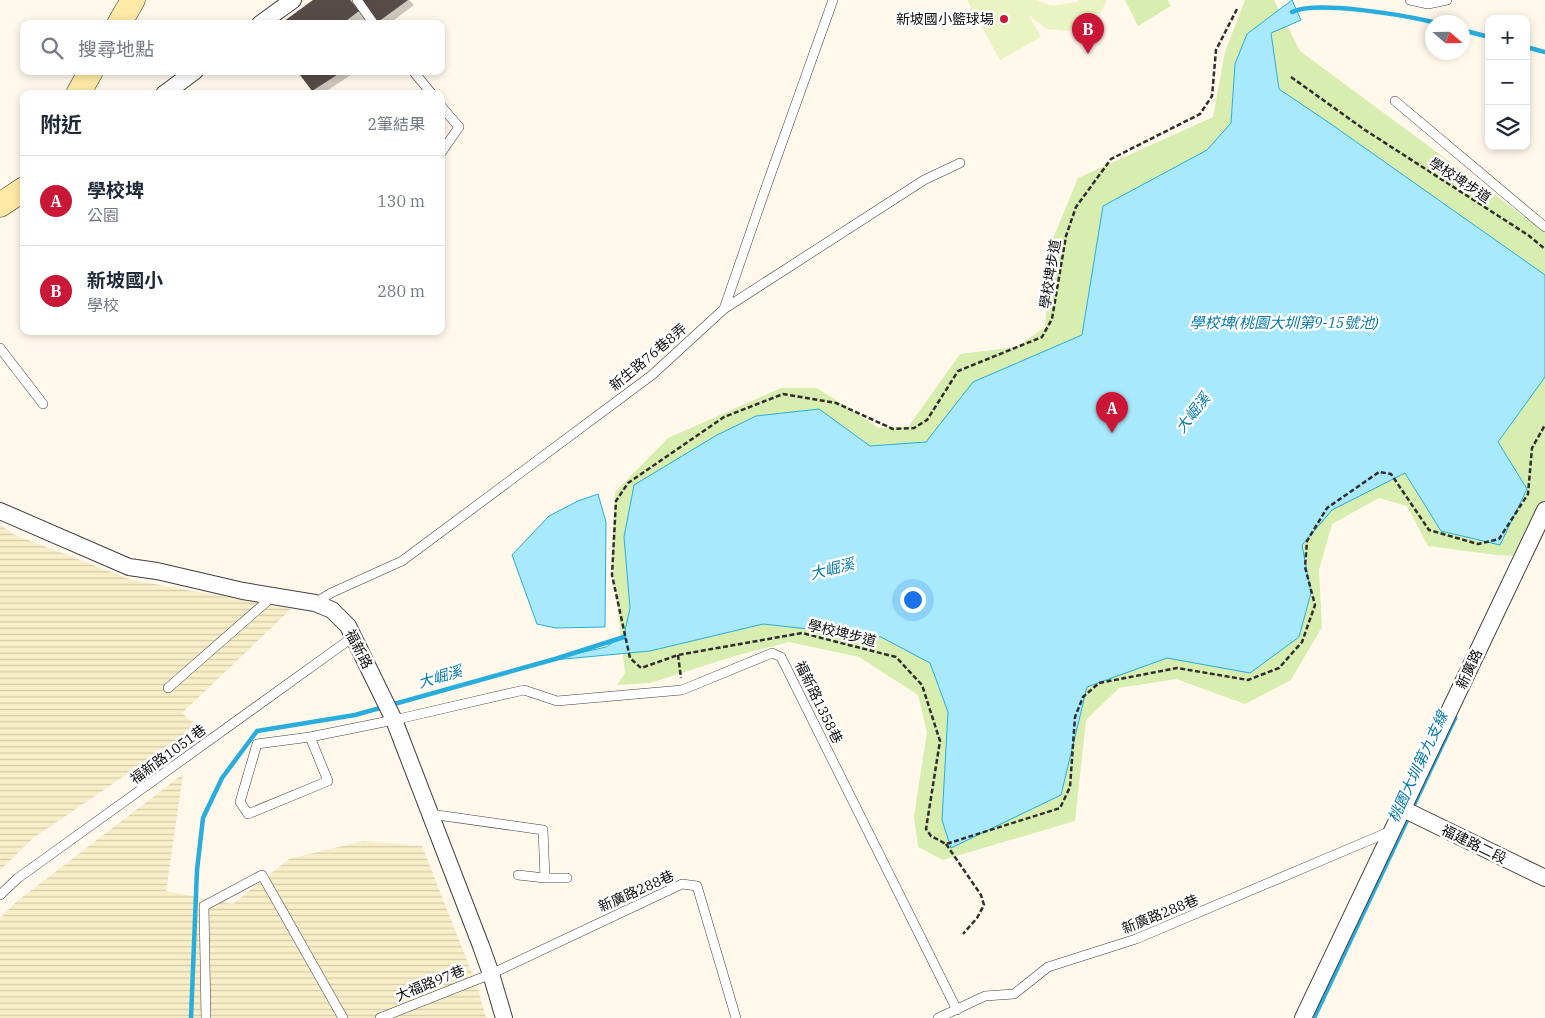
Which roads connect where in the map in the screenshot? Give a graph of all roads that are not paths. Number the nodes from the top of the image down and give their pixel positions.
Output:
1 (133, 0) edge
2 (292, 0) edge
3 (357, 0) edge
4 (833, 0) edge
5 (1410, 0) edge
6 (1447, 0) edge
7 (121, 20) edge
8 (265, 20) edge
9 (371, 20) edge
10 (89, 75) edge
11 (191, 75) edge
12 (416, 75) edge
13 (80, 90) edge
14 (175, 90) edge
15 (429, 90) edge
16 (1396, 101) dead end
17 (445, 111) edge
18 (445, 147) edge
19 (960, 163) dead end
20 (20, 192) edge
21 (0, 205) edge
22 (1545, 227) edge
23 (724, 309) junction
24 (0, 348) edge
25 (43, 404) dead end
26 (1545, 510) edge
27 (0, 511) edge
28 (273, 596) junction
29 (315, 603) junction
30 (353, 637) junction
31 (168, 688) dead end
32 (394, 720) junction
33 (310, 737) junction
34 (1403, 809) junction
35 (430, 814) junction
36 (1394, 830) junction
37 (518, 875) dead end
38 (545, 878) junction
39 (567, 878) dead end
40 (1545, 878) edge
41 (0, 895) edge
42 (491, 974) junction
43 (957, 1010) junction
44 (206, 1018) edge
45 (343, 1018) edge
46 (380, 1018) edge
47 (504, 1018) edge
48 (736, 1018) edge
49 (938, 1018) edge
50 (1303, 1018) edge

1 - 7 main road
2 - 8 street
3 - 9 lane
4 - 23 lane, 新生路76巷8弄
5 - 6 lane
10 - 13 main road
11 - 14 street
12 - 15 lane
16 - 22 lane
17 - 18 lane
19 - 23 lane
20 - 21 main road
23 - 29 lane, 新生路76巷8弄
24 - 25 lane
26 - 34 street, 新廣路
27 - 28 street, 福新路
28 - 29 street, 福新路
28 - 31 lane
29 - 30 street, 福新路
30 - 32 street, 福新路
30 - 41 lane, 福新路1051巷
32 - 33 lane, 福新路1358巷
32 - 35 street, 福新路
32 - 43 lane, 福新路1358巷
33 - 33 lane, 福新路1358巷
34 - 36 street, 新廣路
34 - 40 street, 福建路二段
35 - 38 lane
35 - 42 street, 福新路
36 - 43 lane, 新廣路288巷
36 - 50 street, 新廣路
37 - 38 lane
38 - 39 lane
42 - 46 lane, 大福路97巷
42 - 47 street, 福新路
42 - 48 lane, 新廣路288巷
43 - 49 lane, 新廣路288巷
44 - 45 lane

